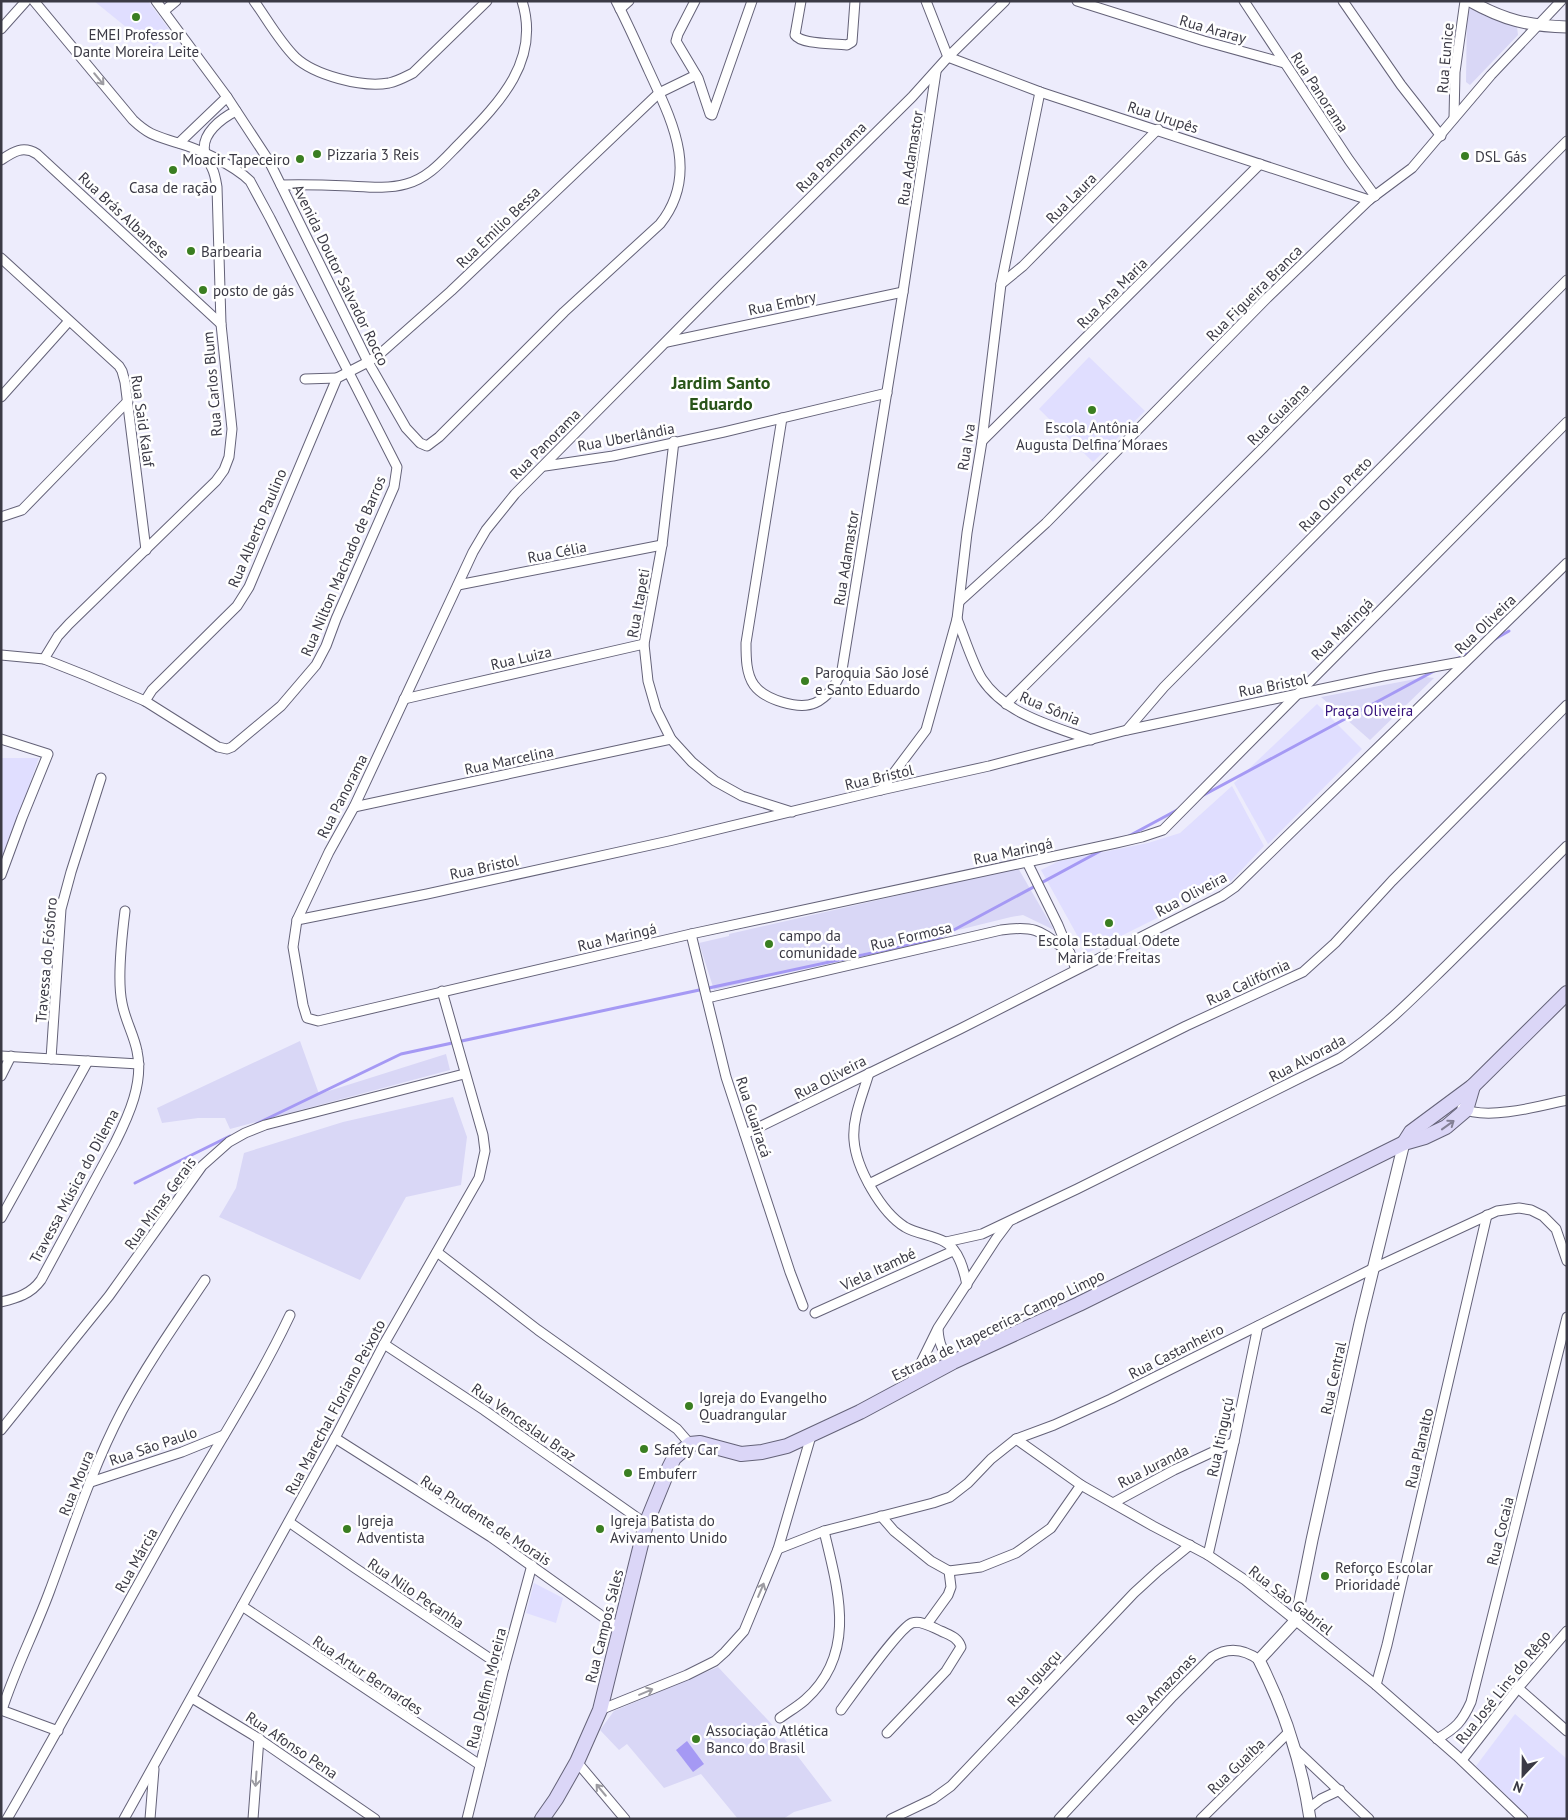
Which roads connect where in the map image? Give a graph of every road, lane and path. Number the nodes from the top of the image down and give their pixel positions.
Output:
1 (26, 1) edge
2 (34, 1) edge
3 (156, 1) edge
4 (176, 1) edge
5 (254, 1) edge
6 (487, 1) edge
7 (522, 1) edge
8 (629, 1) edge
9 (695, 1) edge
10 (752, 1) edge
11 (801, 1) edge
12 (855, 1) edge
13 (926, 1) edge
14 (1005, 1) edge
15 (1077, 1) edge
16 (1244, 1) edge
17 (1343, 1) edge
18 (1464, 1) edge
19 (1470, 1) edge
20 (1561, 1) edge
21 (618, 5) edge
22 (164, 10) junction
23 (1537, 26) junction
24 (1567, 27) edge
25 (1, 29) edge
26 (948, 57) junction
27 (1284, 63) junction
28 (936, 72) junction
29 (696, 75) junction
30 (1040, 92) junction
31 (659, 93) junction
32 (227, 97) junction
33 (236, 111) junction
34 (1454, 118) junction
35 (1158, 129) junction
36 (1441, 136) junction
37 (1567, 141) edge
38 (179, 143) junction
39 (205, 155) junction
40 (1, 160) edge
41 (1260, 164) junction
42 (281, 185) junction
43 (1372, 198) junction
44 (1, 258) edge
45 (1567, 280) edge
46 (1001, 284) junction
47 (903, 292) junction
48 (69, 321) junction
49 (221, 324) junction
50 (667, 342) junction
51 (368, 362) junction
52 (349, 372) junction
53 (337, 378) junction
54 (305, 379) dead end
55 (887, 392) junction
56 (1, 397) edge
57 (128, 401) junction
58 (782, 418) junction
59 (1567, 422) edge
60 (674, 441) junction
61 (982, 441) junction
62 (545, 466) junction
63 (1, 517) edge
64 (662, 545) junction
65 (146, 550) junction
66 (1567, 563) edge
67 (458, 585) junction
68 (960, 601) junction
69 (958, 619) junction
70 (644, 644) junction
71 (1, 654) edge
72 (44, 659) junction
73 (1466, 661) junction
74 (1296, 695) junction
75 (404, 699) junction
76 (145, 701) junction
77 (1006, 704) junction
78 (1567, 706) edge
79 (1127, 730) junction
80 (1, 739) edge
81 (670, 739) junction
82 (1092, 740) junction
83 (101, 778) dead end
84 (881, 790) junction
85 (354, 807) junction
86 (793, 812) junction
87 (1567, 846) edge
88 (1028, 862) junction
89 (1, 875) edge
90 (125, 911) dead end
91 (297, 920) junction
92 (691, 934) junction
93 (1070, 954) junction
94 (1076, 970) junction
95 (442, 991) junction
96 (1567, 993) edge
97 (707, 998) junction
98 (309, 1019) joint
99 (1, 1056) edge
100 (11, 1056) junction
101 (51, 1059) junction
102 (88, 1061) junction
103 (140, 1064) junction
104 (869, 1073) junction
105 (464, 1074) junction
106 (1, 1076) edge
107 (1473, 1086) junction
108 (1567, 1100) edge
109 (1451, 1102) junction
110 (1466, 1110) junction
111 (746, 1134) junction
112 (1404, 1143) junction
113 (868, 1184) junction
114 (1487, 1215) junction
115 (1, 1218) edge
116 (1010, 1221) junction
117 (946, 1242) junction
118 (953, 1250) junction
119 (437, 1252) junction
120 (1567, 1261) edge
121 (1374, 1268) junction
122 (205, 1280) dead end
123 (967, 1285) junction
124 (1, 1302) edge
125 (803, 1306) dead end
126 (815, 1314) dead end
127 (290, 1315) dead end
128 (1567, 1316) edge
129 (1258, 1326) junction
130 (938, 1328) junction
131 (384, 1344) junction
132 (953, 1362) junction
133 (910, 1385) junction
134 (1, 1430) edge
135 (224, 1434) junction
136 (810, 1436) junction
137 (335, 1438) junction
138 (1016, 1439) junction
139 (1234, 1442) junction
140 (690, 1444) junction
141 (91, 1482) junction
142 (1081, 1485) junction
143 (1113, 1503) junction
144 (881, 1516) junction
145 (289, 1522) junction
146 (646, 1524) junction
147 (824, 1531) junction
148 (1190, 1545) junction
149 (778, 1549) junction
150 (1208, 1555) junction
151 (532, 1565) junction
152 (949, 1571) junction
153 (242, 1606) junction
154 (1296, 1620) junction
155 (927, 1624) junction
156 (620, 1628) junction
157 (1567, 1631) edge
158 (1259, 1660) junction
159 (504, 1668) junction
160 (1376, 1685) junction
161 (1518, 1688) junction
162 (192, 1698) junction
163 (2, 1710) edge
164 (600, 1710) junction
165 (841, 1710) dead end
166 (780, 1718) dead end
167 (58, 1731) junction
168 (1567, 1731) edge
169 (1289, 1732) junction
170 (887, 1733) dead end
171 (259, 1738) junction
172 (1437, 1739) junction
173 (1294, 1748) junction
174 (1462, 1760) junction
175 (578, 1762) junction
176 (154, 1766) junction
177 (480, 1766) junction
178 (1340, 1790) junction
179 (1309, 1814) edge
180 (7, 1819) edge
181 (124, 1819) edge
182 (150, 1819) edge
183 (253, 1819) edge
184 (375, 1819) edge
185 (467, 1819) edge
186 (542, 1819) edge
187 (625, 1819) edge
188 (891, 1819) edge
189 (1059, 1819) edge
190 (1201, 1819) edge
191 (1369, 1819) edge
192 (1523, 1819) edge

1 - 25 street
2 -> 38 street
3 - 22 street, Avenida Doutor Salvador Rocco
4 - 22 street
5 - 6 street
7 - 42 street
8 - 21 street
9 - 29 street
10 - 29 street
11 - 12 street
13 - 26 street
14 - 26 street, Rua Panorama
15 - 27 street, Rua Araray
16 - 27 street, Rua Panorama
17 - 36 street
18 - 34 street, Rua Eunice
19 - 23 street
20 - 23 street, Rua Figueira Branca
21 - 31 street
22 - 32 street, Avenida Doutor Salvador Rocco
23 - 24 street
23 - 34 street, Rua Figueira Branca
26 - 28 street, Rua Panorama
26 - 30 street, Rua Urupês
27 - 43 street, Rua Panorama
28 - 47 street, Rua Adamastor
28 - 50 street, Rua Panorama
29 - 31 street, Rua Emilio Bessa
30 - 35 street, Rua Urupês
30 - 46 street, Rua Iva
31 - 51 street, Rua Emilio Bessa
31 - 51 street, Avenida Doutor Salvador Rocco
32 - 33 street, Avenida Doutor Salvador Rocco
32 - 38 street
33 - 39 street
33 - 42 street, Avenida Doutor Salvador Rocco
34 - 36 street, Rua Figueira Branca
35 - 41 street, Rua Urupês
35 - 46 street, Rua Laura
36 - 43 street, Rua Figueira Branca
37 - 77 street, Rua Guaiana
38 - 39 street
39 - 49 street, Rua Carlos Blum
39 - 52 street
40 - 49 street, Rua Brás Albanese
41 - 43 street, Rua Urupês
41 - 61 street, Rua Ana Maria
42 - 51 street, Avenida Doutor Salvador Rocco
43 - 68 street, Rua Figueira Branca
44 - 48 street, Rua Said Kalaf
45 - 79 street, Rua Ouro Preto
46 - 61 street, Rua Iva
47 - 50 street, Rua Embry
47 - 55 street, Rua Adamastor
48 - 56 street
48 - 57 street, Rua Said Kalaf
49 - 65 street, Rua Carlos Blum
50 - 62 street, Rua Panorama
51 - 52 street, Rua Emilio Bessa
52 - 53 street
52 - 76 street, Rua Nilton Machado de Barros
53 - 54 street
53 - 76 street, Rua Alberto Paulino
55 - 58 street, Rua Uberlândia
55 - 58 street, Rua Adamastor
57 - 63 street
57 - 65 street, Rua Said Kalaf
58 - 60 street, Rua Uberlândia
59 - 74 street, Rua Maringá
60 - 62 street, Rua Uberlândia
60 - 64 street, Rua Itapeti
61 - 68 street, Rua Iva
62 - 67 street, Rua Panorama
64 - 67 street, Rua Célia
64 - 70 street, Rua Itapeti
65 - 72 street, Rua Carlos Blum
66 - 73 street, Rua Oliveira
67 - 75 street, Rua Panorama
68 - 69 street, Rua Iva
69 - 77 street, Rua Sônia
69 - 84 street, Rua Iva
70 - 75 street, Rua Luiza
70 - 81 street, Rua Itapeti
71 - 72 street, Rua Nilton Machado de Barros
72 - 76 street, Rua Nilton Machado de Barros
73 - 74 street, Rua Bristol
73 - 94 street, Rua Oliveira
74 - 79 street, Rua Bristol
74 - 88 street, Rua Maringá
75 - 85 street, Rua Panorama
77 - 82 street, Rua Sônia
78 - 113 street, Rua Califórnia
79 - 82 street, Rua Bristol
80 - 89 street
81 - 85 street, Rua Marcelina
81 - 86 street, Rua Itapeti
82 - 84 street, Rua Bristol
83 - 101 street, Travessa do Fósforo
84 - 86 street, Rua Bristol
85 - 91 street, Rua Panorama
86 - 91 street, Rua Bristol
87 - 116 street, Rua Alvorada
88 - 92 street, Rua Maringá
88 - 93 street
90 - 103 street, Travessa Música do Dilema
91 - 98 street, Rua Panorama
92 - 95 street, Rua Maringá
92 - 97 street, Rua Guairacá
93 - 94 street
93 - 97 street, Rua Formosa
94 - 104 street, Rua Oliveira
95 - 98 street, Rua Maringá
95 - 105 street, Rua Marechal Floriano Peixoto
96 - 107 main road, Estrada de Itapecerica-Campo Limpo
97 - 111 street, Rua Guairacá
99 - 100 street
100 - 101 street
100 - 106 street
101 - 102 street
102 - 103 street
102 - 115 street
103 - 124 street, Travessa Música do Dilema
104 - 111 street, Rua Oliveira
104 - 113 street
105 - 119 street, Rua Marechal Floriano Peixoto
105 - 134 street, Rua Minas Gerais
107 - 109 main road, Estrada de Itapecerica-Campo Limpo
107 - 110 main road, Estrada de Itapecerica-Campo Limpo
108 - 110 street
109 - 110 street
109 - 112 main road, Estrada de Itapecerica-Campo Limpo
112 -> 110 main road, Estrada de Itapecerica-Campo Limpo
111 - 125 street, Rua Guairacá
112 - 121 street, Rua Central
112 - 132 main road, Estrada de Itapecerica-Campo Limpo
113 - 117 street
114 - 120 street, Rua Castanheiro
114 - 121 street, Rua Castanheiro
114 - 160 street, Rua Planalto
116 - 117 street, Rua Alvorada
116 - 123 street, Rua Alvorada
117 - 118 street
118 - 123 street
118 - 126 street, Viela Itambé
119 - 131 street, Rua Marechal Floriano Peixoto
119 - 140 street
121 - 129 street, Rua Castanheiro
121 - 154 street, Rua Central
122 - 141 street, Rua Moura
123 - 130 street, Rua Alvorada
127 - 135 street, Rua Márcia
128 - 172 street, Rua Cocaia
129 - 138 street, Rua Castanheiro
129 - 139 street, Rua Itinguçú
130 - 132 street
130 - 133 street, Rua Alvorada
131 - 137 street, Rua Marechal Floriano Peixoto
131 - 146 street, Rua Venceslau Braz
132 - 133 main road, Estrada de Itapecerica-Campo Limpo
133 - 136 main road, Estrada de Itapecerica-Campo Limpo
135 - 141 street, Rua São Paulo
135 - 167 street, Rua Márcia
136 - 140 main road, Estrada de Itapecerica-Campo Limpo
136 - 149 street
137 - 145 street, Rua Marechal Floriano Peixoto
137 - 151 street, Rua Prudente de Morais
138 - 142 street, Rua São Gabriel
138 - 144 street, Rua Castanheiro
139 - 143 street, Rua Juranda
139 - 150 street, Rua Itinguçú
140 - 146 main road, Rua Campos Sáles
141 - 163 street, Rua Moura
142 - 143 street, Rua São Gabriel
142 - 152 street
143 - 148 street, Rua São Gabriel
144 - 147 street, Rua Castanheiro
144 - 152 street
145 - 153 street, Rua Marechal Floriano Peixoto
145 - 159 street, Rua Nilo Peçanha
146 - 156 main road, Rua Campos Sáles
147 - 149 street, Rua Castanheiro
147 - 166 street
148 - 150 street, Rua São Gabriel
148 - 188 street, Rua Iguaçu
164 -> 149 street
150 - 154 street, Rua São Gabriel
151 - 156 street, Rua Prudente de Morais
151 - 159 street, Rua Delfim Moreira
152 - 155 street
153 - 162 street, Rua Marechal Floriano Peixoto
153 - 177 street, Rua Artur Bernardes
154 - 158 street
154 - 160 street, Rua São Gabriel
155 - 165 street
155 - 170 street
156 - 164 main road, Rua Campos Sáles
157 - 161 street, Rua José Lins do Rêgo
158 - 169 street
158 - 189 street, Rua Amazonas
159 - 177 street, Rua Delfim Moreira
160 - 172 street, Rua São Gabriel
161 - 168 street
161 - 174 street, Rua José Lins do Rêgo
162 - 171 street, Rua Afonso Pena
162 - 176 street, Rua Marechal Floriano Peixoto
163 - 167 street
164 - 175 main road
167 - 180 street, Rua Márcia
169 - 173 street
169 - 190 street, Rua Guaíba
171 -> 183 street
171 - 184 street, Rua Afonso Pena
172 - 174 street, Rua São Gabriel
173 - 178 street
173 - 179 street
174 - 192 street, Rua São Gabriel
175 - 186 main road
187 -> 175 street
176 - 181 street, Rua Marechal Floriano Peixoto
176 - 182 street
177 - 185 street, Rua Delfim Moreira
178 - 179 street
178 - 191 street

